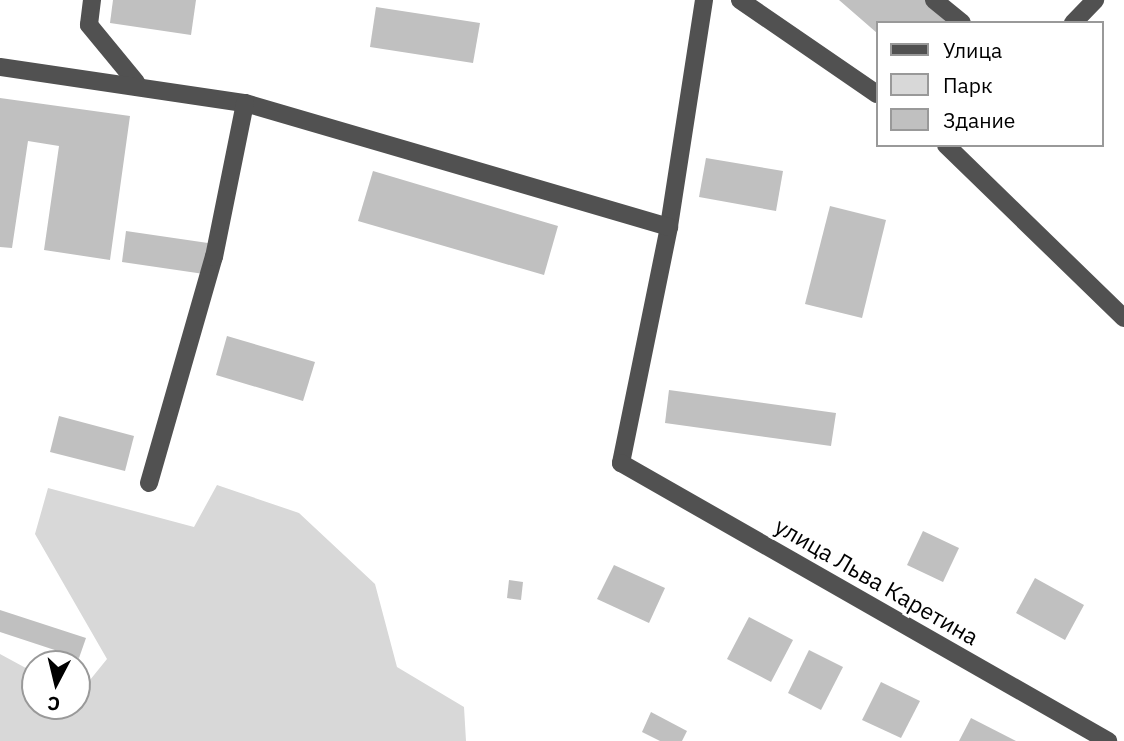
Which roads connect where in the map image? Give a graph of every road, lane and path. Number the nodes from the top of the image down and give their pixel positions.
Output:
1 (92, 0) edge
2 (704, 0) edge
3 (740, 0) edge
4 (934, 0) edge
5 (1095, 0) edge
6 (960, 21) edge
7 (1075, 21) edge
8 (0, 67) edge
9 (135, 82) junction
10 (876, 93) edge
11 (245, 103) junction
12 (948, 147) edge
13 (669, 227) junction
14 (1124, 318) edge
15 (149, 483) dead end
16 (1108, 741) edge

1 - 9 street
2 - 13 street
3 - 10 street
4 - 6 street
5 - 7 street
8 - 9 street
9 - 11 street
11 - 13 street
11 - 15 street
12 - 14 street
13 - 16 street, улица Льва Каретина

